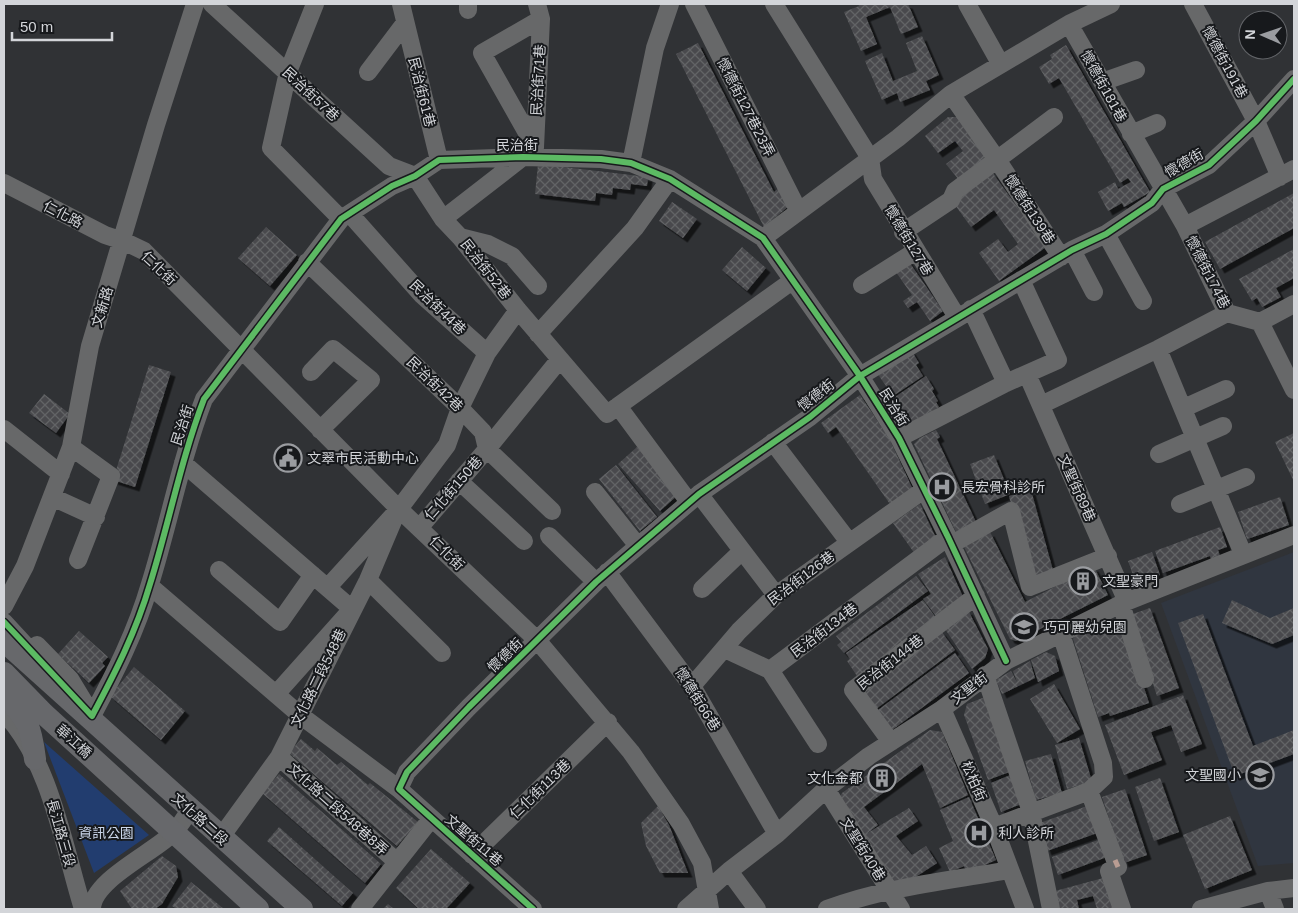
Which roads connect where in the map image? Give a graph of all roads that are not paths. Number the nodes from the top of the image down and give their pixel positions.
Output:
1 (195, 4) edge
2 (212, 4) edge
3 (316, 4) edge
4 (401, 4) edge
5 (670, 4) edge
6 (694, 4) edge
7 (774, 4) edge
8 (967, 4) edge
9 (1111, 4) edge
10 (1193, 4) edge
11 (539, 11) edge
12 (405, 24) junction
13 (1069, 24) junction
14 (1000, 63) junction
15 (1136, 70) dead end
16 (288, 72) junction
17 (368, 72) dead end
18 (1294, 79) edge
19 (1102, 82) junction
20 (952, 94) junction
21 (1054, 117) dead end
22 (1256, 121) junction
23 (1157, 123) dead end
24 (1131, 134) junction
25 (531, 154) junction
26 (870, 158) junction
27 (439, 160) junction
28 (998, 160) junction
29 (631, 162) junction
30 (1287, 173) edge
31 (415, 176) junction
32 (670, 179) junction
33 (4, 184) edge
34 (1163, 189) junction
35 (798, 210) junction
36 (346, 216) junction
37 (443, 219) junction
38 (1185, 226) junction
39 (904, 232) junction
40 (1106, 234) junction
41 (460, 237) junction
42 (762, 238) junction
43 (123, 241) junction
44 (916, 251) junction
45 (1066, 254) junction
46 (307, 262) junction
47 (1021, 280) junction
48 (792, 281) junction
49 (862, 285) dead end
50 (538, 286) dead end
51 (1094, 292) dead end
52 (1142, 301) dead end
53 (1294, 304) edge
54 (518, 310) junction
55 (964, 313) junction
56 (1227, 313) junction
57 (1260, 322) junction
58 (538, 334) junction
59 (241, 348) junction
60 (1158, 349) junction
61 (486, 353) junction
62 (560, 359) junction
63 (311, 372) dead end
64 (1027, 374) junction
65 (860, 376) junction
66 (1006, 383) junction
67 (1226, 389) dead end
68 (1294, 390) edge
69 (1041, 405) junction
70 (618, 406) junction
71 (460, 408) junction
72 (1184, 408) junction
73 (1223, 426) dead end
74 (4, 429) edge
75 (320, 430) junction
76 (1196, 437) junction
77 (899, 438) junction
78 (773, 442) junction
79 (71, 448) junction
80 (487, 449) junction
81 (1159, 454) dead end
82 (183, 463) junction
83 (61, 474) junction
84 (1246, 477) dead end
85 (459, 481) junction
86 (925, 488) junction
87 (1216, 488) junction
88 (595, 492) dead end
89 (52, 497) junction
90 (694, 498) junction
91 (1180, 504) dead end
92 (399, 509) junction
93 (552, 512) dead end
94 (96, 517) junction
95 (420, 527) junction
96 (1294, 535) edge
97 (549, 536) dead end
98 (950, 540) junction
99 (524, 541) dead end
100 (849, 542) junction
101 (638, 546) junction
102 (742, 552) junction
103 (1243, 554) junction
104 (1108, 556) junction
105 (78, 560) dead end
106 (219, 570) dead end
107 (313, 575) junction
108 (602, 577) junction
109 (368, 580) junction
110 (150, 586) junction
111 (328, 587) junction
112 (702, 589) dead end
113 (776, 595) junction
114 (976, 596) junction
115 (1124, 603) junction
116 (4, 608) edge
117 (352, 609) junction
118 (4, 622) edge
119 (1062, 634) junction
120 (537, 640) junction
121 (4, 641) edge
122 (725, 648) junction
123 (442, 653) dead end
124 (1006, 661) junction
125 (770, 670) junction
126 (4, 673) edge
127 (985, 675) junction
128 (1144, 680) dead end
129 (692, 686) junction
130 (277, 693) junction
131 (4, 694) edge
132 (942, 709) junction
133 (4, 713) edge
134 (300, 715) junction
135 (95, 722) junction
136 (608, 722) junction
137 (891, 742) junction
138 (818, 744) dead end
139 (279, 757) junction
140 (34, 759) junction
141 (826, 789) junction
142 (399, 790) junction
143 (1089, 792) junction
144 (146, 806) joint
145 (190, 810) junction
146 (1031, 812) junction
147 (431, 819) junction
148 (59, 820) junction
149 (994, 826) junction
150 (174, 833) junction
151 (777, 834) junction
152 (221, 837) junction
153 (472, 855) junction
154 (396, 861) junction
155 (1009, 870) junction
156 (729, 871) junction
157 (117, 874) junction
158 (1294, 888) edge
159 (706, 890) junction
160 (889, 890) junction
161 (1268, 891) junction
162 (1023, 908) edge
163 (83, 909) edge
164 (92, 909) edge
165 (258, 909) edge
166 (302, 909) edge
167 (360, 909) edge
168 (533, 909) edge
169 (686, 909) edge
170 (710, 909) edge
171 (717, 909) edge
172 (757, 909) edge
173 (828, 909) edge
174 (901, 909) edge
175 (1051, 909) edge
176 (1122, 909) edge
177 (1201, 909) edge
178 (1275, 909) edge

1 - 43 street, 文新路
2 - 16 street, 民治街57巷
3 - 16 street
4 - 12 street, 民治街61巷
5 - 29 street
6 - 35 street, 懷德街127巷23弄
7 - 26 street, 懷德街127巷
8 - 14 street
9 - 13 street
10 - 22 street, 懷德街191巷
11 - 25 street, 民治街71巷
11 - 25 street
12 - 17 street
12 - 27 street, 民治街61巷
13 - 14 street
13 - 19 street, 懷德街181巷
14 - 20 street
15 - 19 street
16 - 31 street, 民治街57巷
16 - 36 street, 民治街44巷
18 - 22 street, 懷德街
19 - 24 street, 懷德街181巷
20 - 26 street
20 - 28 street, 懷德街139巷
21 - 28 street
22 - 30 street
22 - 34 street, 懷德街
23 - 24 street
24 - 34 street, 懷德街181巷
25 - 27 street, 民治街
25 - 29 street, 民治街
25 - 37 street
26 - 35 street
26 - 39 street, 懷德街127巷
27 - 31 street, 民治街
28 - 39 street, 懷德街139巷
28 - 45 street, 懷德街139巷
29 - 32 street, 民治街
30 - 38 street
31 - 36 street, 民治街
31 - 37 street, 民治街52巷
32 - 42 street, 民治街
32 - 58 street
33 - 43 street, 仁化路
34 - 38 street, 懷德街174巷
34 - 40 street, 懷德街
35 - 42 street
36 - 46 street, 民治街
36 - 61 street, 民治街44巷
37 - 41 street, 民治街52巷
38 - 56 street, 懷德街174巷
39 - 44 street, 懷德街127巷
40 - 45 street, 懷德街
40 - 52 street
41 - 50 street
41 - 54 street, 民治街52巷
42 - 48 street, 民治街
43 - 59 street, 仁化街
43 - 79 street, 文新路
44 - 49 street
44 - 55 street, 懷德街127巷
45 - 47 street, 懷德街
45 - 51 street, 懷德街139巷
46 - 59 street, 民治街
46 - 71 street, 民治街42巷
47 - 55 street, 懷德街
47 - 64 street
48 - 65 street, 民治街
48 - 70 street
53 - 57 street
54 - 58 street, 民治街52巷
54 - 61 street
55 - 65 street, 懷德街
55 - 66 street, 懷德街127巷
56 - 57 street, 懷德街174巷
56 - 60 street
57 - 68 street
58 - 62 street, 民治街52巷
59 - 75 street, 仁化街
59 - 82 street, 民治街
60 - 69 street
60 - 72 street
61 - 71 street
62 - 70 street, 民治街52巷
62 - 80 street
63 - 75 street
64 - 66 street
64 - 69 street, 文聖街89巷
65 - 77 street, 民治街
65 - 78 street, 懷德街
66 - 77 street
67 - 72 street
69 - 104 street, 文聖街89巷
70 - 90 street
71 - 80 street, 民治街42巷
71 - 92 street
72 - 76 street
73 - 76 street
74 - 83 street
75 - 92 street, 仁化街
76 - 81 street
76 - 87 street
77 - 86 street, 民治街
78 - 90 street, 懷德街
78 - 100 street
79 - 83 street, 文新路
79 - 94 street
80 - 85 street, 仁化街150巷
80 - 93 street, 民治街42巷
82 - 107 street
82 - 110 street, 民治街
83 - 89 street, 文新路
84 - 87 street
85 - 95 street, 仁化街150巷
85 - 99 street
86 - 98 street, 民治街
86 - 100 street, 民治街126巷
87 - 91 street
87 - 103 street
88 - 101 street
89 - 94 street
89 - 116 street, 文新路
90 - 101 street, 懷德街
90 - 102 street
92 - 95 street, 仁化街
92 - 109 street, 文化路二段548巷
92 - 111 street
94 - 105 street
95 - 120 street, 仁化街
96 - 103 street, 文聖街
97 - 108 street, 懷德街66巷
98 - 104 street, 民治街134巷
98 - 114 street, 民治街
98 - 125 street, 民治街134巷
100 - 113 street, 民治街126巷
101 - 108 street, 懷德街
102 - 112 street
102 - 113 street
103 - 115 street, 文聖街
104 - 115 street, 文聖街89巷
106 - 107 street
107 - 111 street
108 - 120 street, 懷德街
108 - 129 street, 懷德街66巷
109 - 117 street, 文化路二段548巷
109 - 123 street
110 - 130 street, 文聖街11巷
110 - 135 street, 民治街
111 - 117 street
113 - 122 street, 民治街126巷
114 - 124 street, 民治街
114 - 137 street, 民治街144巷
115 - 119 street, 文聖街
115 - 128 street, 文聖街89巷
116 - 135 street, 文化路二段
117 - 130 street
117 - 134 street, 文化路二段548巷
118 - 135 street
119 - 124 street, 文聖街
119 - 143 street
120 - 136 street, 仁化街
120 - 142 street, 懷德街
121 - 135 main road, 文化路二段
122 - 125 street
122 - 129 street, 民治街126巷
124 - 127 street, 文聖街
125 - 138 street
126 - 144 main road, 華江橋
127 - 132 street, 文聖街
127 - 146 street
129 - 151 street, 懷德街66巷
130 - 134 street, 文聖街11巷
131 - 140 main road
132 - 137 street, 文聖街
132 - 149 street, 松柏街
133 - 140 street, 長江路三段
134 - 139 street, 文化路二段548巷
134 - 142 street, 文聖街11巷
135 - 145 main road, 文化路二段
136 - 153 street, 仁化街113巷
136 - 159 street, 仁化街
137 - 141 street, 文聖街
139 - 152 street, 文化路二段548巷
139 - 154 street, 文化路二段548巷8弄
140 - 148 street, 長江路三段
141 - 151 street, 文聖街
141 - 160 street, 文聖街40巷
142 - 147 street, 文聖街11巷
143 - 146 street
143 - 176 street
144 - 150 main road, 文化路二段
145 - 150 street
145 - 152 main road, 文化路二段
146 - 149 street
146 - 175 street
147 - 153 street, 文聖街11巷
147 - 154 street
148 - 157 street
148 - 163 street, 長江路三段
149 - 155 street, 松柏街
150 - 157 street
150 - 165 main road, 文化路二段
151 - 156 street, 文聖街
152 - 166 main road, 文化路二段
153 - 168 street, 文聖街11巷
154 - 167 street
155 - 160 street
155 - 162 street, 松柏街
156 - 159 street, 文聖街
156 - 172 street
157 - 164 street
158 - 161 street
159 - 169 street, 文聖街
159 - 170 street, 仁化街
159 - 171 street
160 - 173 street
160 - 174 street, 文聖街40巷
161 - 177 street
161 - 178 street

